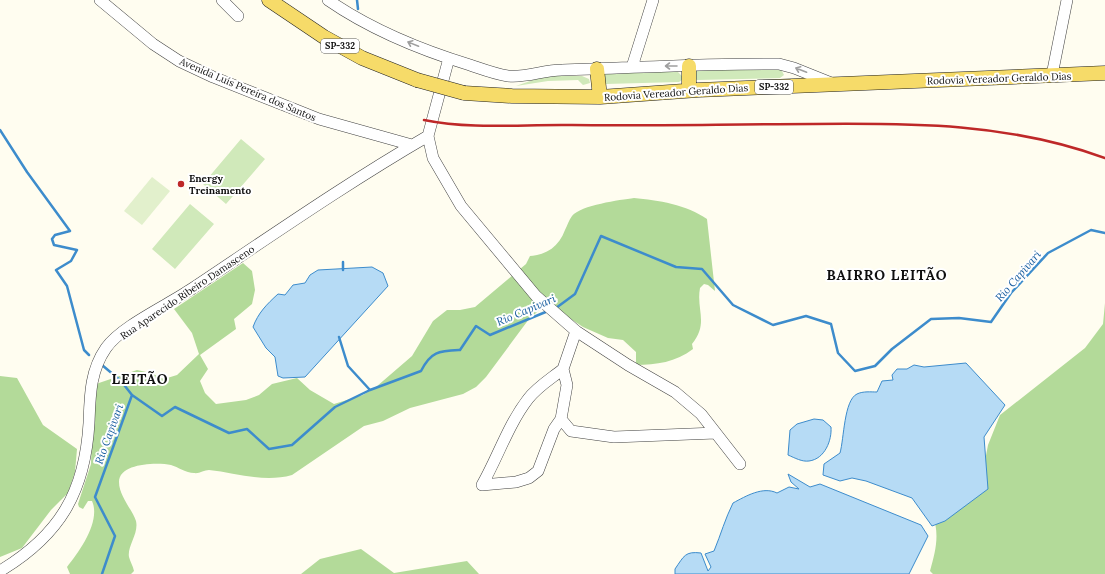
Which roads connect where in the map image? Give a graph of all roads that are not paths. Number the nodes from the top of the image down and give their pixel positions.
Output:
1 (100, 0) edge
2 (222, 0) edge
3 (269, 0) edge
4 (328, 0) edge
5 (653, 0) edge
6 (1067, 0) edge
7 (238, 16) dead end
8 (449, 58) junction
9 (689, 66) junction
10 (632, 67) junction
11 (597, 69) junction
12 (1105, 73) edge
13 (1052, 75) junction
14 (837, 85) junction
15 (689, 90) junction
16 (600, 97) junction
17 (428, 134) junction
18 (412, 145) junction
19 (576, 331) junction
20 (563, 369) junction
21 (561, 419) junction
22 (716, 433) junction
23 (740, 464) dead end
24 (0, 570) edge

1 - 18 street, Avenida Luís Pereira dos Santos
2 - 7 street
3 - 16 main road, Rodovia Vereador Geraldo Dias / SP-332, bridge
8 -> 4 street
5 - 10 street
6 - 13 street
8 - 11 street
8 - 17 street
9 -> 10 street
14 -> 9 street
9 - 15 main road
10 - 11 street
11 - 16 main road
12 - 13 main road, Rodovia Vereador Geraldo Dias / SP-332
13 - 14 main road, Rodovia Vereador Geraldo Dias / SP-332
14 - 15 main road, Rodovia Vereador Geraldo Dias / SP-332
15 - 16 main road, Rodovia Vereador Geraldo Dias / SP-332
17 - 18 street, Rua Aparecido Ribeiro Damasceno
17 - 19 street
18 - 24 street, Rua Aparecido Ribeiro Damasceno
19 - 20 street
19 - 22 street
20 - 21 street
20 - 21 street
21 - 22 street
22 - 23 street

